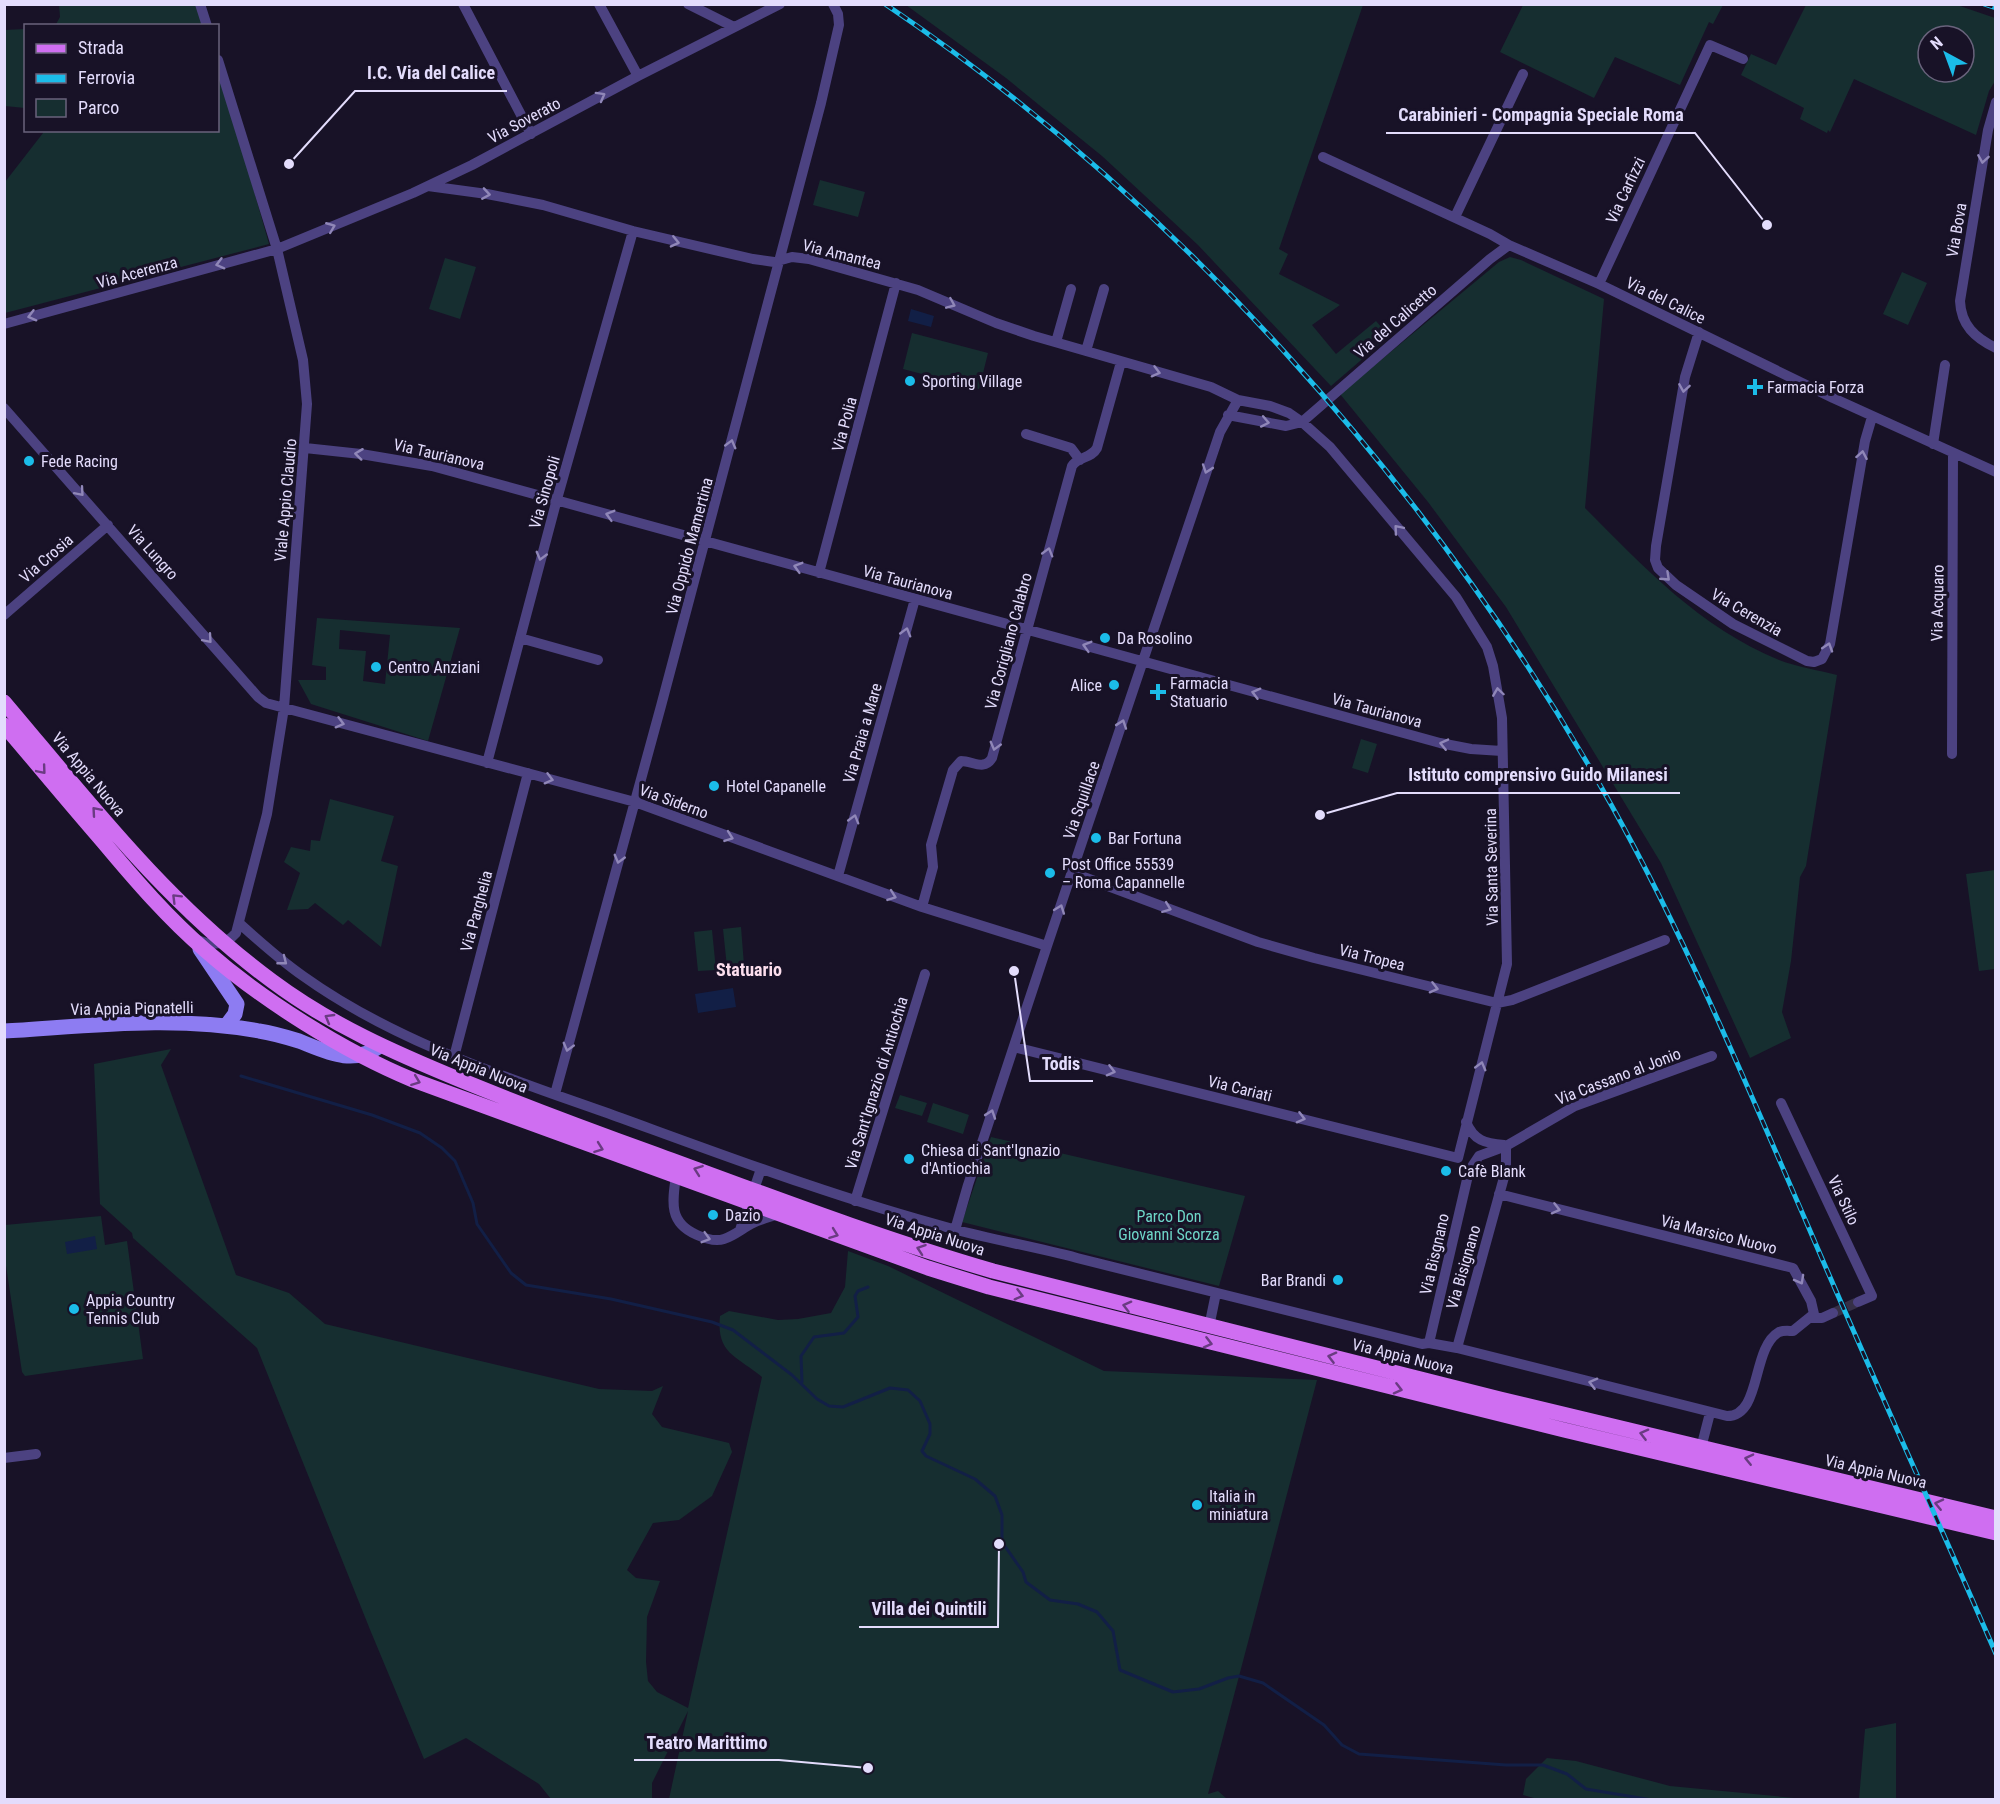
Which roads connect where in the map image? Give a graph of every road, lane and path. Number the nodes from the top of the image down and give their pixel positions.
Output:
1 (200, 4) edge
2 (463, 4) edge
3 (598, 4) edge
4 (688, 4) edge
5 (780, 4) edge
6 (833, 4) edge
7 (206, 24) edge
8 (734, 27) junction
9 (1743, 59) dead end
10 (219, 63) edge
11 (1523, 75) dead end
12 (638, 76) junction
13 (1995, 102) edge
14 (531, 134) junction
15 (1323, 157) dead end
16 (428, 186) junction
17 (1455, 217) junction
18 (633, 231) junction
19 (1509, 245) junction
20 (276, 249) junction
21 (780, 261) junction
22 (897, 283) junction
23 (1599, 284) junction
24 (1071, 289) dead end
25 (1104, 289) dead end
26 (4, 324) edge
27 (1699, 332) junction
28 (1056, 342) junction
29 (1995, 348) edge
30 (1086, 351) junction
31 (1121, 362) junction
32 (1945, 365) dead end
33 (1238, 400) junction
34 (4, 408) edge
35 (1228, 415) junction
36 (1872, 417) junction
37 (1302, 422) junction
38 (1026, 434) dead end
39 (1933, 444) junction
40 (305, 448) junction
41 (1953, 453) junction
42 (1080, 460) junction
43 (1995, 472) edge
44 (556, 499) junction
45 (108, 525) junction
46 (705, 542) junction
47 (819, 573) junction
48 (915, 599) junction
49 (4, 615) edge
50 (1026, 629) junction
51 (520, 638) junction
52 (598, 660) dead end
53 (1143, 662) junction
54 (4, 702) edge
55 (284, 708) junction
56 (4, 726) edge
57 (1502, 751) junction
58 (1952, 754) dead end
59 (487, 763) junction
60 (528, 773) junction
61 (635, 802) junction
62 (1073, 873) junction
63 (838, 876) junction
64 (922, 907) junction
65 (239, 923) junction
66 (193, 939) junction
67 (1665, 940) dead end
68 (224, 943) junction
69 (1047, 946) junction
70 (925, 974) dead end
71 (1497, 1004) junction
72 (226, 1026) junction
73 (4, 1031) edge
74 (380, 1046) junction
75 (1014, 1047) junction
76 (364, 1055) junction
77 (1712, 1056) dead end
78 (454, 1057) junction
79 (555, 1094) junction
80 (1782, 1102) dead end
81 (1466, 1122) junction
82 (1506, 1146) junction
83 (1458, 1158) junction
84 (761, 1169) junction
85 (1469, 1171) junction
86 (676, 1176) junction
87 (1499, 1194) junction
88 (751, 1196) junction
89 (855, 1201) junction
90 (779, 1214) junction
91 (740, 1230) junction
92 (955, 1230) junction
93 (1216, 1293) junction
94 (1858, 1302) tunnel mouth
95 (1833, 1313) tunnel mouth
96 (1810, 1318) junction
97 (1209, 1327) junction
98 (1429, 1343) junction
99 (1457, 1348) junction
100 (1710, 1413) junction
101 (1701, 1448) junction
102 (36, 1454) dead end
103 (4, 1458) edge
104 (1995, 1518) edge
105 (1995, 1533) edge

1 - 7 street
2 - 14 street
3 - 12 street
4 - 8 street
5 - 8 street, Via Soverato
6 - 21 street, Via Oppido Mamertina
8 - 12 street, Via Soverato
9 - 23 street, Via Carfizzi
10 - 20 street, Viale Appio Claudio
11 - 17 street
14 -> 12 street, Via Soverato
13 -> 29 street, Via Bova
14 - 16 street, Via Soverato
15 - 17 street, Via del Calice
16 -> 18 street, Via Amantea
20 -> 16 street, Via Soverato
17 - 19 street, Via del Calice
18 -> 21 street, Via Amantea
18 - 44 street, Via Sinopoli
19 - 23 street, Via del Calice
19 - 37 street, Via del Calicetto
20 -> 26 street, Via Acerenza
20 - 40 street, Viale Appio Claudio
21 - 22 street, Via Amantea
46 -> 21 street, Via Oppido Mamertina
22 -> 28 street, Via Amantea
22 - 47 street, Via Polia
23 - 27 street, Via del Calice
24 - 28 street
25 - 30 street
27 - 36 street, Via del Calice
27 -> 36 street, Via Cerenzia
28 - 30 street, Via Amantea
30 - 31 street, Via Amantea
31 -> 33 street, Via Amantea
31 - 42 street, Via Corigliano Calabro
32 - 39 street
33 - 35 street, Via Squillace
33 - 37 street, Via Amantea
34 -> 45 street, Via Lungro
35 -> 37 street
35 -> 53 street, Via Squillace
36 - 39 street, Via del Calice
57 -> 37 street, Via Santa Severina
38 - 42 street
39 - 41 street, Via del Calice
44 -> 40 street, Via Taurianova
40 - 55 street, Viale Appio Claudio
41 - 43 street, Via del Calice
41 - 58 street, Via Acquaro
50 -> 42 street, Via Corigliano Calabro
46 -> 44 street, Via Taurianova
44 -> 51 street, Via Sinopoli
45 - 49 street, Via Crosia
45 -> 55 street, Via Lungro
47 -> 46 street, Via Taurianova
46 - 61 street, Via Oppido Mamertina
47 - 48 street, Via Taurianova
48 - 50 street, Via Taurianova
63 -> 48 street, Via Praia a Mare
53 -> 50 street, Via Taurianova
50 -> 64 street, Via Corigliano Calabro
51 - 52 street
51 - 59 street, Via Sinopoli
57 -> 53 street, Via Taurianova
62 -> 53 street, Via Squillace
68 -> 54 main road, Via Appia Nuova
55 -> 59 street, Via Siderno
55 - 65 street, Viale Appio Claudio
56 -> 66 main road, Via Appia Nuova
57 - 71 street, Via Santa Severina
59 - 60 street, Via Siderno
60 -> 61 street, Via Siderno
60 - 78 street, Via Parghelia
61 -> 63 street, Via Siderno
61 -> 79 street, Via Oppido Mamertina
69 -> 62 street, Via Squillace
62 -> 71 street, Via Tropea
63 -> 64 street, Via Siderno
64 - 69 street, Via Siderno
65 - 68 street, Viale Appio Claudio
65 -> 78 street, Via Appia Nuova
66 - 68 street
66 - 72 main road
66 - 76 main road, Via Appia Nuova
67 - 71 street
74 -> 68 main road, Via Appia Nuova
69 - 75 street, Via Squillace
70 - 89 street, Via Sant'Ignazio di Antiochia
81 -> 71 street, Via Santa Severina
72 - 73 main road, Via Appia Pignatelli
72 - 76 main road, Via Appia Pignatelli
74 - 76 main road
88 -> 74 main road, Via Appia Nuova
75 -> 83 street, Via Cariati
92 -> 75 street, Via Squillace
76 -> 86 main road, Via Appia Nuova
77 - 82 street, Via Cassano al Jonio
78 - 79 street, Via Appia Nuova
79 - 84 street, Via Appia Nuova
80 - 94 street, Via Stilo
81 - 82 street
81 - 83 street, Via Santa Severina
82 - 85 street, Via Cassano al Jonio
82 - 87 street, Via Bisignano
83 - 85 street
84 - 88 street
84 - 89 street, Via Appia Nuova
85 - 98 street, Via Bisgnano
86 - 88 main road, Via Appia Nuova
86 -> 91 street
87 -> 96 street, Via Marsico Nuovo
87 - 99 street, Via Bisignano
88 - 90 main road, Via Appia Nuova
88 - 91 street
97 -> 88 main road, Via Appia Nuova
89 - 92 street, Via Appia Nuova
90 - 91 street
90 -> 105 main road, Via Appia Nuova
92 - 93 street, Via Appia Nuova
93 - 97 street
93 - 98 street, Via Appia Nuova
95 - 96 street
96 - 100 street
101 -> 97 main road, Via Appia Nuova
98 - 99 street, Via Appia Nuova
100 -> 99 street, Via Appia Nuova
100 - 101 street
104 -> 101 main road, Via Appia Nuova
102 - 103 street

